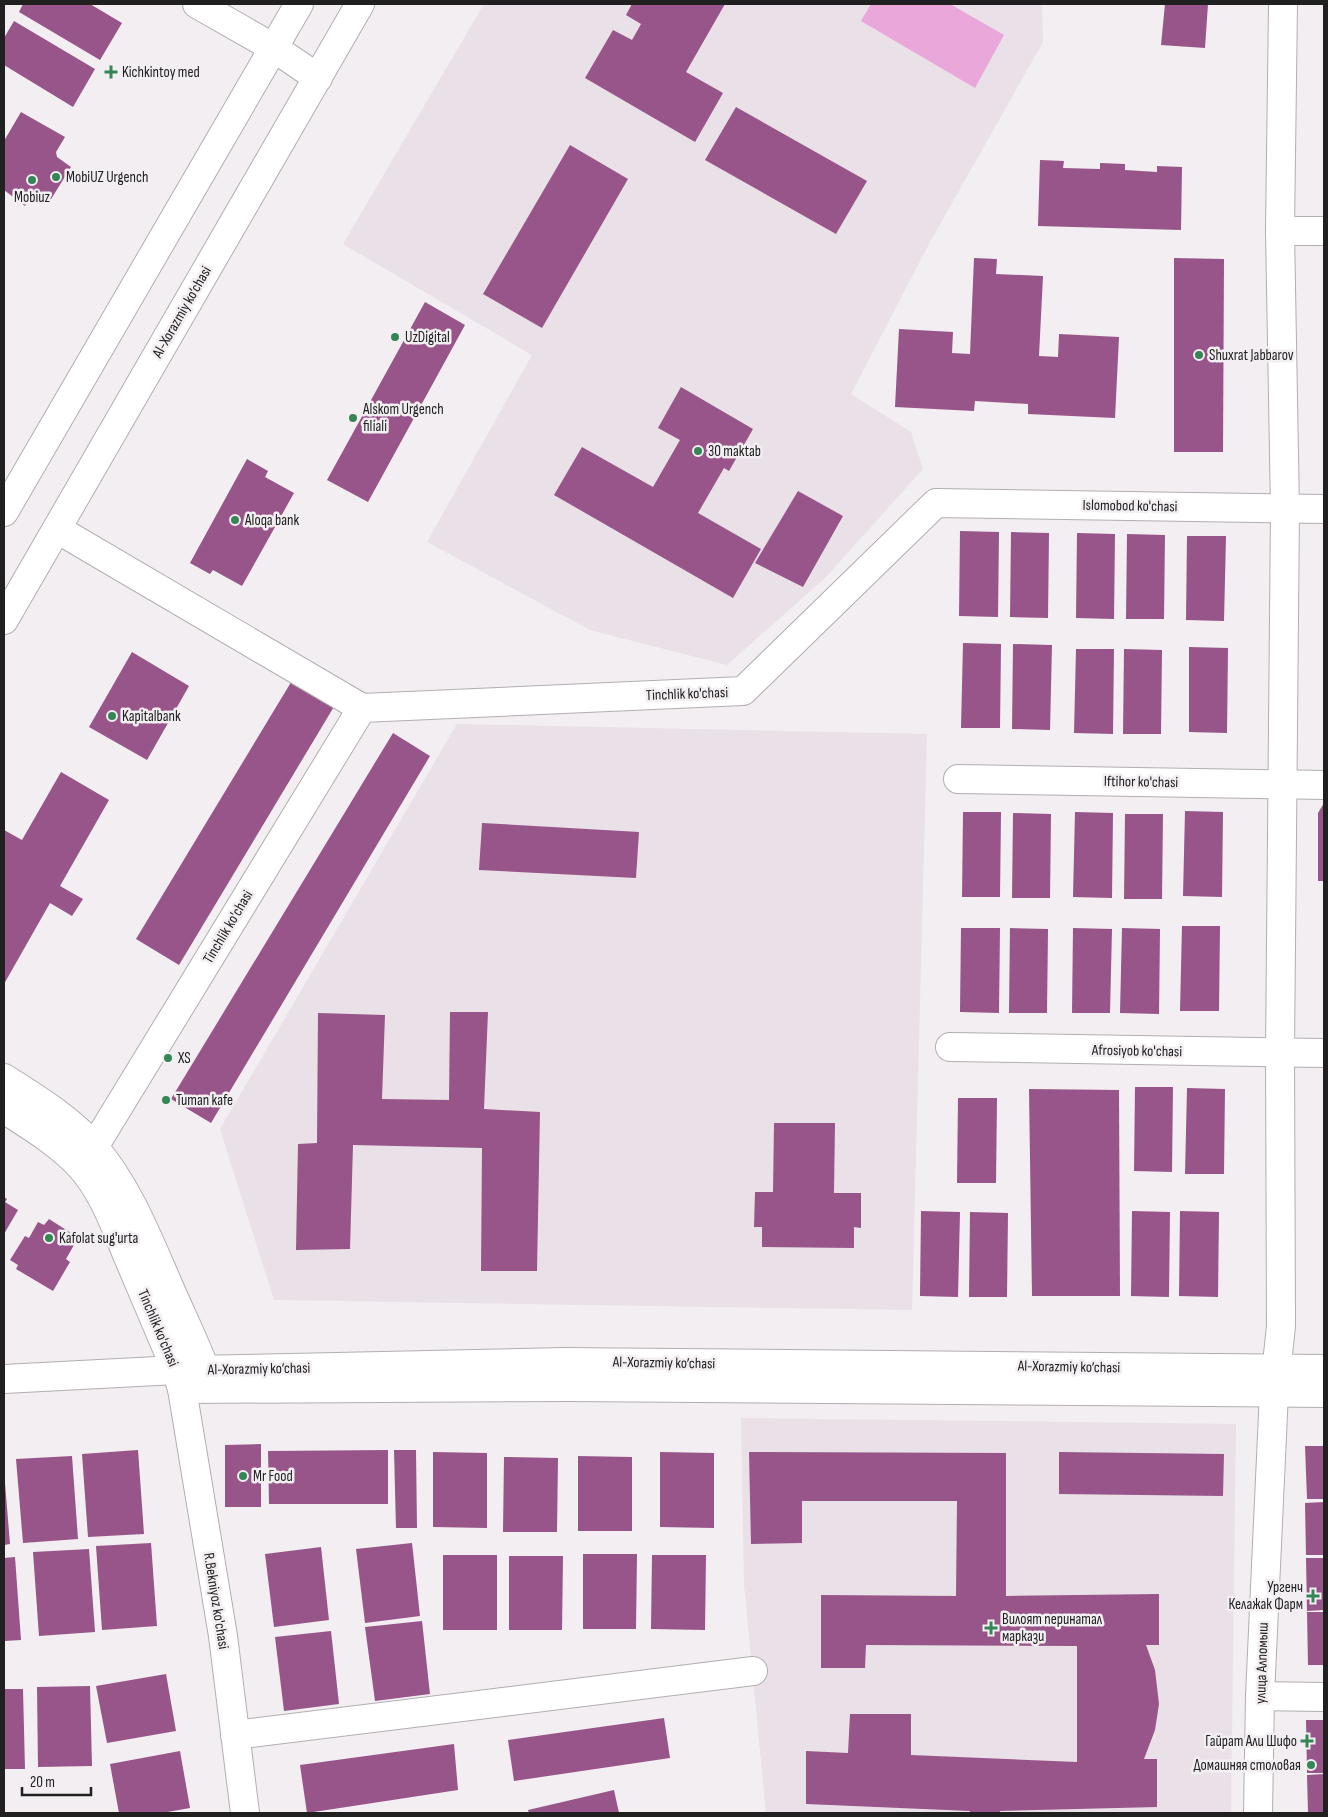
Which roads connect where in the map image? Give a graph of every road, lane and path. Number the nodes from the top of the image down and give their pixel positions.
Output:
1 (197, 4) edge
2 (299, 4) edge
3 (360, 4) edge
4 (1283, 4) edge
5 (274, 48) junction
6 (318, 78) junction
7 (1280, 231) junction
8 (1324, 231) edge
9 (936, 503) joint
10 (1284, 509) junction
11 (1324, 509) edge
12 (4, 512) edge
13 (57, 529) junction
14 (4, 620) edge
15 (362, 708) junction
16 (958, 780) dead end
17 (1282, 784) junction
18 (1324, 785) edge
19 (950, 1047) dead end
20 (1280, 1053) junction
21 (1324, 1053) edge
22 (4, 1078) edge
23 (4, 1109) edge
24 (94, 1147) junction
25 (1324, 1370) edge
26 (4, 1379) edge
27 (179, 1379) junction
28 (209, 1380) junction
29 (1275, 1381) junction
30 (1324, 1393) edge
31 (752, 1671) dead end
32 (1260, 1696) junction
33 (1324, 1697) edge
34 (235, 1735) junction
35 (244, 1813) edge
36 (1258, 1813) edge

1 - 5 street
2 - 5 street
3 - 6 street, Al-Xorazmiy ko’chasi
4 - 7 street, улица Алпомыш
5 - 6 street
5 - 12 street
6 - 13 street, Al-Xorazmiy ko’chasi
7 - 8 street
7 - 10 street, улица Алпомыш
9 - 10 street, Islomobod ko'chasi
9 - 15 street, Tinchlik ko'chasi
10 - 11 street, Islomobod ko'chasi
10 - 17 street, улица Алпомыш
13 - 14 street, Al-Xorazmiy ko’chasi
13 - 15 street
15 - 24 street, Tinchlik ko'chasi
16 - 17 street, Iftihor ko'chasi
17 - 18 street, Iftihor ko'chasi
17 - 20 street, улица Алпомыш
19 - 20 street, Afrosiyob ko'chasi
20 - 21 street, Afrosiyob ko'chasi
20 - 29 street, улица Алпомыш
22 - 24 street, Tinchlik ko'chasi
23 - 27 street, Tinchlik ko'chasi
24 - 28 street, Tinchlik ko'chasi
25 - 29 street, Al-Xorazmiy ko’chasi
26 - 27 street, Al-Xorazmiy ko’chasi
27 - 28 street, Al-Xorazmiy ko’chasi
27 - 34 street, R.Bekniyoz ko'chasi
28 - 29 street, Al-Xorazmiy ko’chasi
29 - 30 street, Al-Xorazmiy ko’chasi
29 - 32 street, улица Алпомыш
31 - 34 street
32 - 33 street
32 - 36 street, улица Алпомыш
34 - 35 street, R.Bekniyoz ko'chasi

